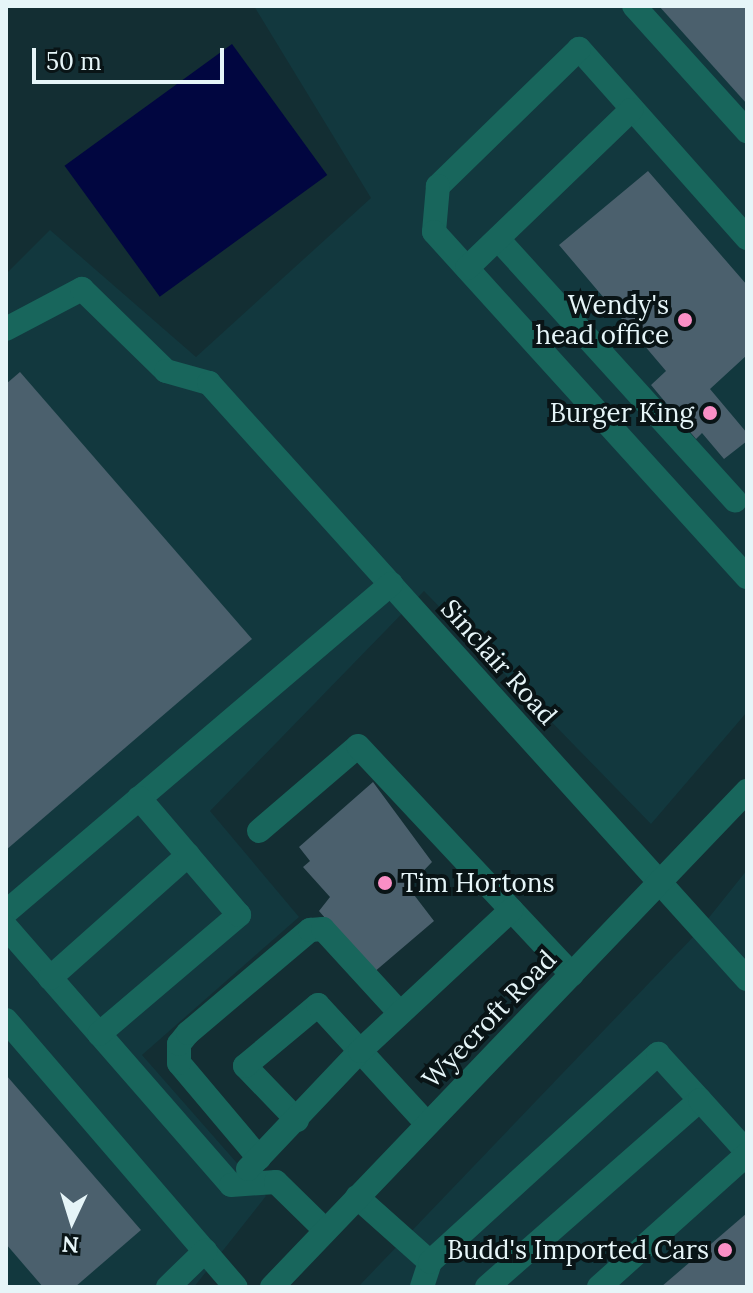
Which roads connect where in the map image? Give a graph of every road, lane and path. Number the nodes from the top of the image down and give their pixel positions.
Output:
1 (634, 6) edge
2 (631, 110) junction
3 (747, 131) edge
4 (747, 238) edge
5 (498, 239) junction
6 (467, 268) junction
7 (6, 329) edge
8 (741, 497) edge
9 (704, 530) junction
10 (747, 577) edge
11 (391, 584) junction
12 (747, 791) edge
13 (139, 798) junction
14 (259, 831) dead end
15 (188, 855) junction
16 (661, 883) junction
17 (511, 910) junction
18 (6, 912) edge
19 (6, 927) edge
20 (572, 975) junction
21 (50, 978) junction
22 (747, 979) edge
23 (400, 1013) junction
24 (6, 1020) edge
25 (99, 1034) junction
26 (360, 1051) junction
27 (700, 1100) junction
28 (297, 1120) junction
29 (426, 1123) junction
30 (747, 1153) edge
31 (259, 1158) junction
32 (231, 1185) junction
33 (357, 1197) junction
34 (325, 1230) junction
35 (205, 1251) junction
36 (430, 1262) junction
37 (168, 1287) edge
38 (236, 1287) edge
39 (272, 1287) edge
40 (422, 1287) edge
41 (487, 1287) edge
42 (599, 1287) edge

1 - 3 street
2 - 4 street
2 - 5 street
2 - 6 street
5 - 6 street
5 - 8 street
6 - 9 street
7 - 11 street, Sinclair Road
8 - 9 street
9 - 10 street
11 - 13 street
11 - 16 street, Sinclair Road
12 - 16 street, Wyecroft Road
13 - 15 street
13 - 18 street
14 - 17 street
15 - 21 street
15 - 25 street
16 - 20 street, Wyecroft Road
16 - 22 street, Sinclair Road
17 - 20 street
17 - 23 street
19 - 21 street
20 - 29 street, Wyecroft Road
21 - 25 street
23 - 26 street
23 - 31 street
24 - 35 street
25 - 32 street
26 - 28 street
26 - 28 street
26 - 29 street
27 - 30 street
27 - 36 street
27 - 41 street
28 - 31 street
29 - 33 street, Wyecroft Road
30 - 42 street
31 - 32 street
32 - 34 street
33 - 34 street, Wyecroft Road
33 - 36 street
34 - 39 street, Wyecroft Road
35 - 37 street
35 - 38 street
36 - 40 street

